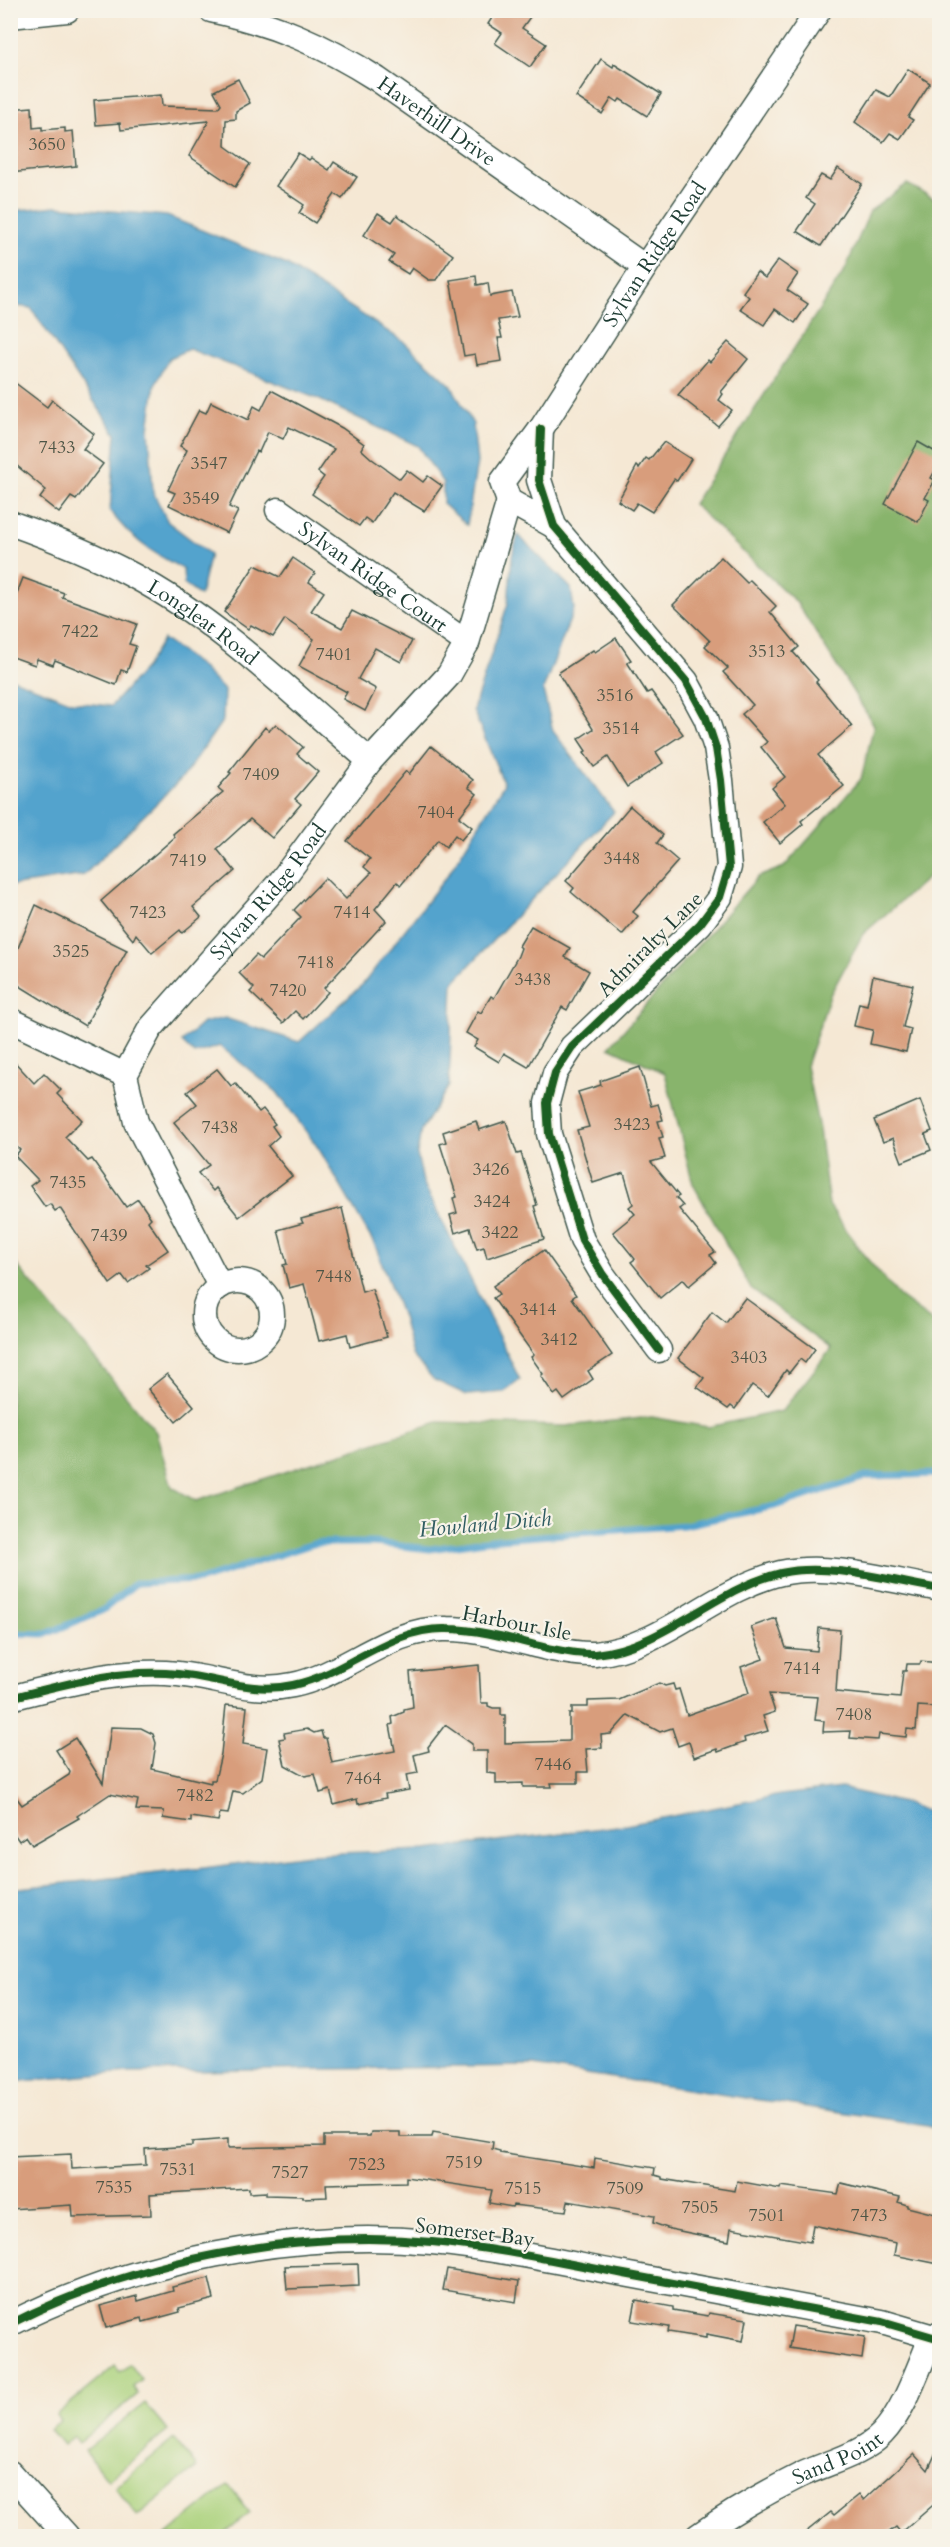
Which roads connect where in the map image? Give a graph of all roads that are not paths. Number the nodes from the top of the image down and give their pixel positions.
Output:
1 (67, 10) edge
2 (211, 10) edge
3 (819, 10) edge
4 (10, 16) edge
5 (273, 18) edge
6 (645, 267) junction
7 (541, 429) junction
8 (509, 501) junction
9 (278, 510) dead end
10 (10, 523) edge
11 (554, 526) junction
12 (467, 643) junction
13 (370, 761) junction
14 (10, 1020) edge
15 (125, 1075) junction
16 (220, 1286) dead end
17 (659, 1350) dead end
18 (939, 1589) edge
19 (10, 1698) edge
20 (10, 2324) edge
21 (936, 2337) edge
22 (10, 2473) edge
23 (67, 2536) edge
24 (698, 2536) edge

1 - 4 street
2 - 5 street, Haverhill Drive
3 - 6 street, Sylvan Ridge Road
5 - 6 street, Haverhill Drive
6 - 7 street, Sylvan Ridge Road
7 - 8 street, Sylvan Ridge Road
7 - 11 street, Admiralty Lane
8 - 11 street
8 - 12 street, Sylvan Ridge Road
9 - 12 street, Sylvan Ridge Court
10 - 13 street, Longleat Road
11 - 17 street, Admiralty Lane
12 - 13 street, Sylvan Ridge Road
13 - 15 street, Sylvan Ridge Road
14 - 15 street
15 - 16 street
18 - 19 street, Harbour Isle
20 - 21 street, Somerset Bay
21 - 24 street, Sand Point
22 - 23 street

